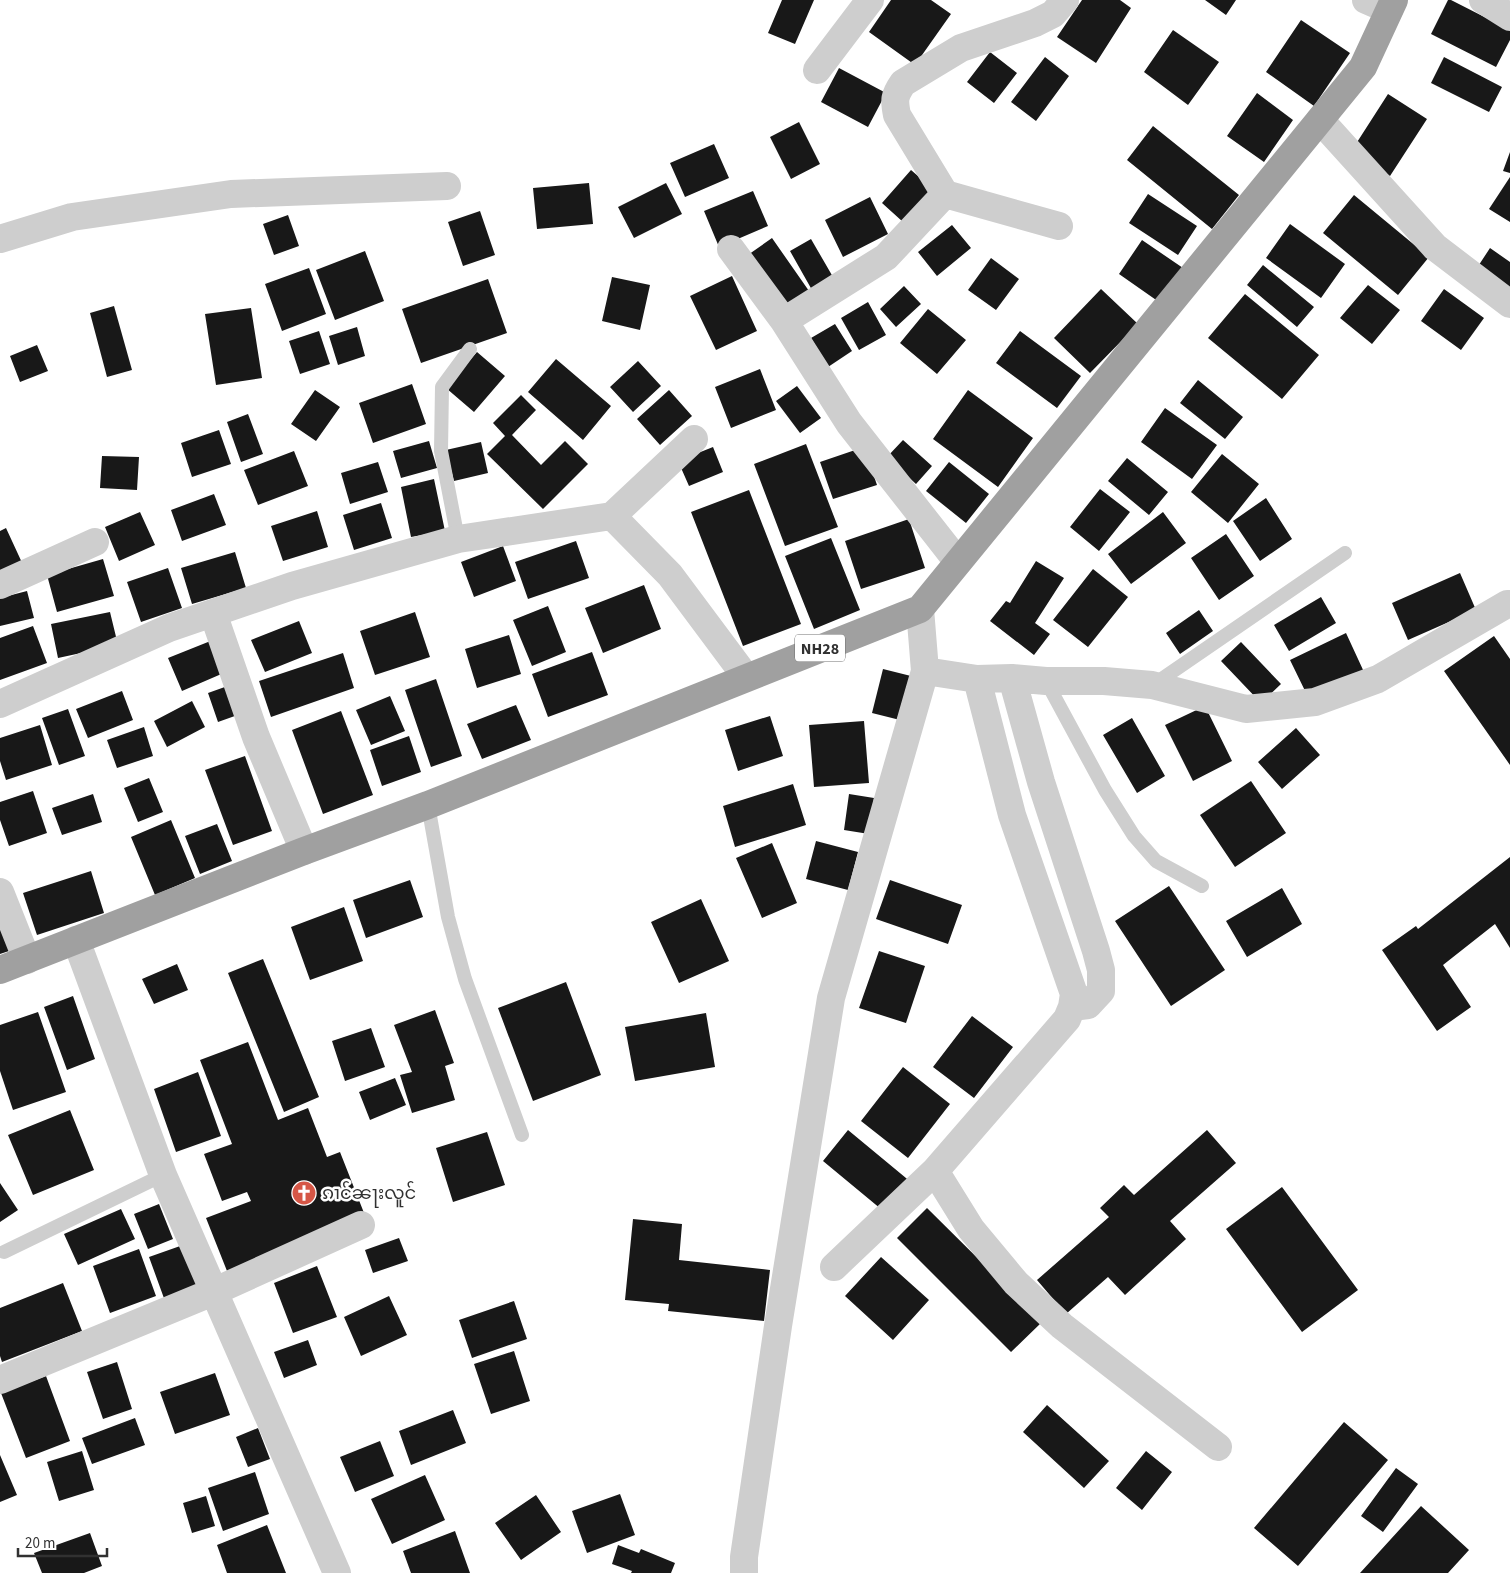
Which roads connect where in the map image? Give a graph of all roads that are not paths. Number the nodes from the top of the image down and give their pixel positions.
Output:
1 (870, 0) edge
2 (1065, 0) edge
3 (1483, 0) edge
4 (1383, 4) edge
5 (1510, 17) edge
6 (818, 70) dead end
7 (1320, 120) junction
8 (447, 186) dead end
9 (945, 194) junction
10 (1059, 226) dead end
11 (0, 239) edge
12 (731, 249) dead end
13 (1510, 304) edge
14 (784, 321) junction
15 (470, 349) dead end
16 (694, 440) dead end
17 (612, 516) junction
18 (458, 539) junction
19 (95, 542) dead end
20 (1345, 553) dead end
21 (958, 562) junction
22 (0, 585) edge
23 (1510, 604) edge
24 (920, 610) junction
25 (213, 613) junction
26 (925, 671) junction
27 (746, 678) junction
28 (1012, 678) junction
29 (977, 679) junction
30 (1046, 681) junction
31 (1152, 686) junction
32 (0, 704) edge
33 (428, 805) junction
34 (304, 851) junction
35 (1202, 886) dead end
36 (0, 892) edge
37 (76, 940) junction
38 (27, 960) junction
39 (0, 970) edge
40 (1072, 1006) junction
41 (522, 1134) dead end
42 (935, 1171) junction
43 (163, 1175) junction
44 (361, 1225) dead end
45 (4, 1252) dead end
46 (834, 1267) dead end
47 (213, 1292) junction
48 (0, 1380) edge
49 (1218, 1447) dead end
50 (337, 1573) edge
51 (744, 1573) edge

1 - 6 street
2 - 9 street
3 - 5 street
4 - 7 highway
7 - 13 street
7 - 21 highway
8 - 11 street
9 - 10 street
9 - 14 street
12 - 14 street
14 - 21 street
15 - 18 lane
16 - 17 street
17 - 18 street
17 - 27 street
18 - 25 street
19 - 22 street
20 - 31 lane
21 - 24 highway
23 - 31 street
24 - 26 street
24 - 27 highway, NH28
25 - 32 street
25 - 34 street
26 - 29 street
26 - 51 street
27 - 33 highway, NH28
28 - 29 street
28 - 30 street
28 - 40 street
29 - 40 street
30 - 31 street
30 - 35 lane
33 - 34 highway, NH28
33 - 41 lane
34 - 37 highway, NH28
36 - 38 street
37 - 38 highway, NH28
37 - 43 street
38 - 39 highway, NH28
40 - 42 street
42 - 46 street
42 - 49 street
43 - 45 lane
43 - 47 street
44 - 47 street
47 - 48 street
47 - 50 street

